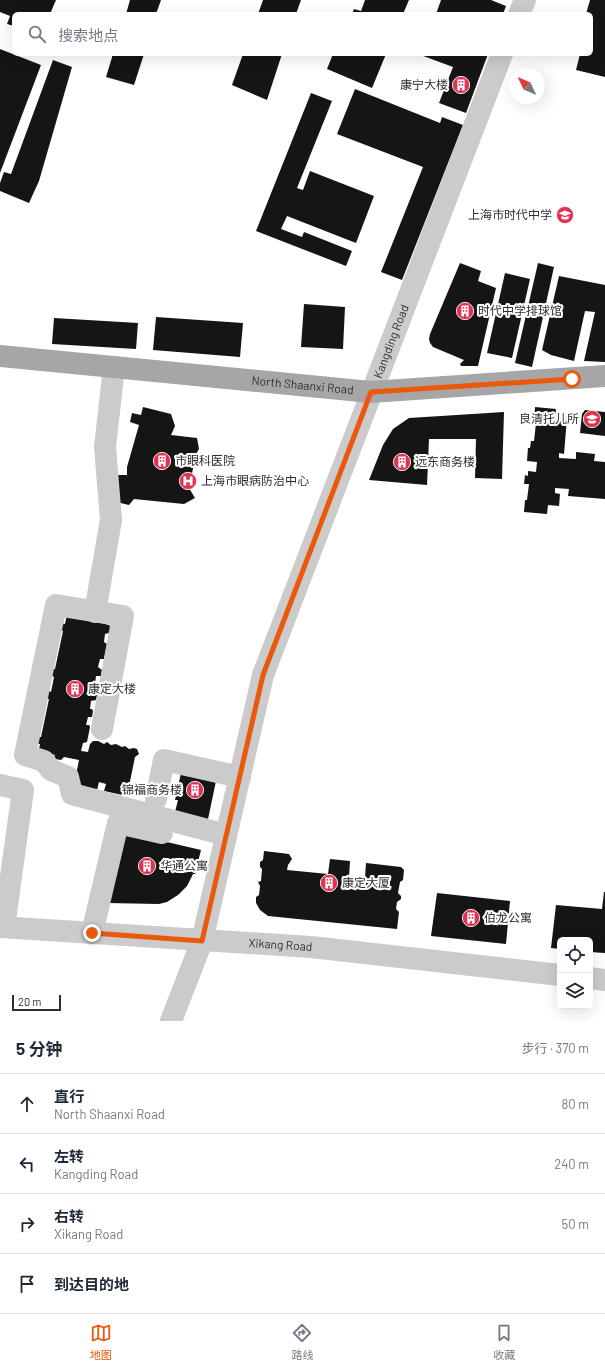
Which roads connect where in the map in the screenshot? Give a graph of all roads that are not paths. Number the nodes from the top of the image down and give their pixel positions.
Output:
1 (525, 0) edge
2 (520, 12) edge
3 (501, 56) edge
4 (0, 356) edge
5 (114, 367) junction
6 (605, 376) edge
7 (371, 392) junction
8 (95, 612) junction
9 (102, 729) dead end
10 (240, 777) junction
11 (0, 786) edge
12 (156, 799) dead end
13 (225, 841) junction
14 (2, 927) edge
15 (92, 933) junction
16 (202, 941) junction
17 (557, 975) edge
18 (593, 978) edge
19 (605, 980) edge
20 (171, 1021) edge

1 - 2 street
3 - 7 street, Kangding Road
4 - 5 main road, North Shaanxi Road
5 - 7 main road, North Shaanxi Road
5 - 8 street
6 - 7 main road, North Shaanxi Road
7 - 10 street, Kangding Road
8 - 9 street
8 - 13 street
10 - 12 street
10 - 13 street, Kangding Road
11 - 14 street
13 - 15 street
13 - 16 street, Kangding Road
14 - 15 street, Xikang Road
15 - 16 street, Xikang Road
16 - 17 street, Xikang Road
16 - 20 street, Kangding Road
18 - 19 street

